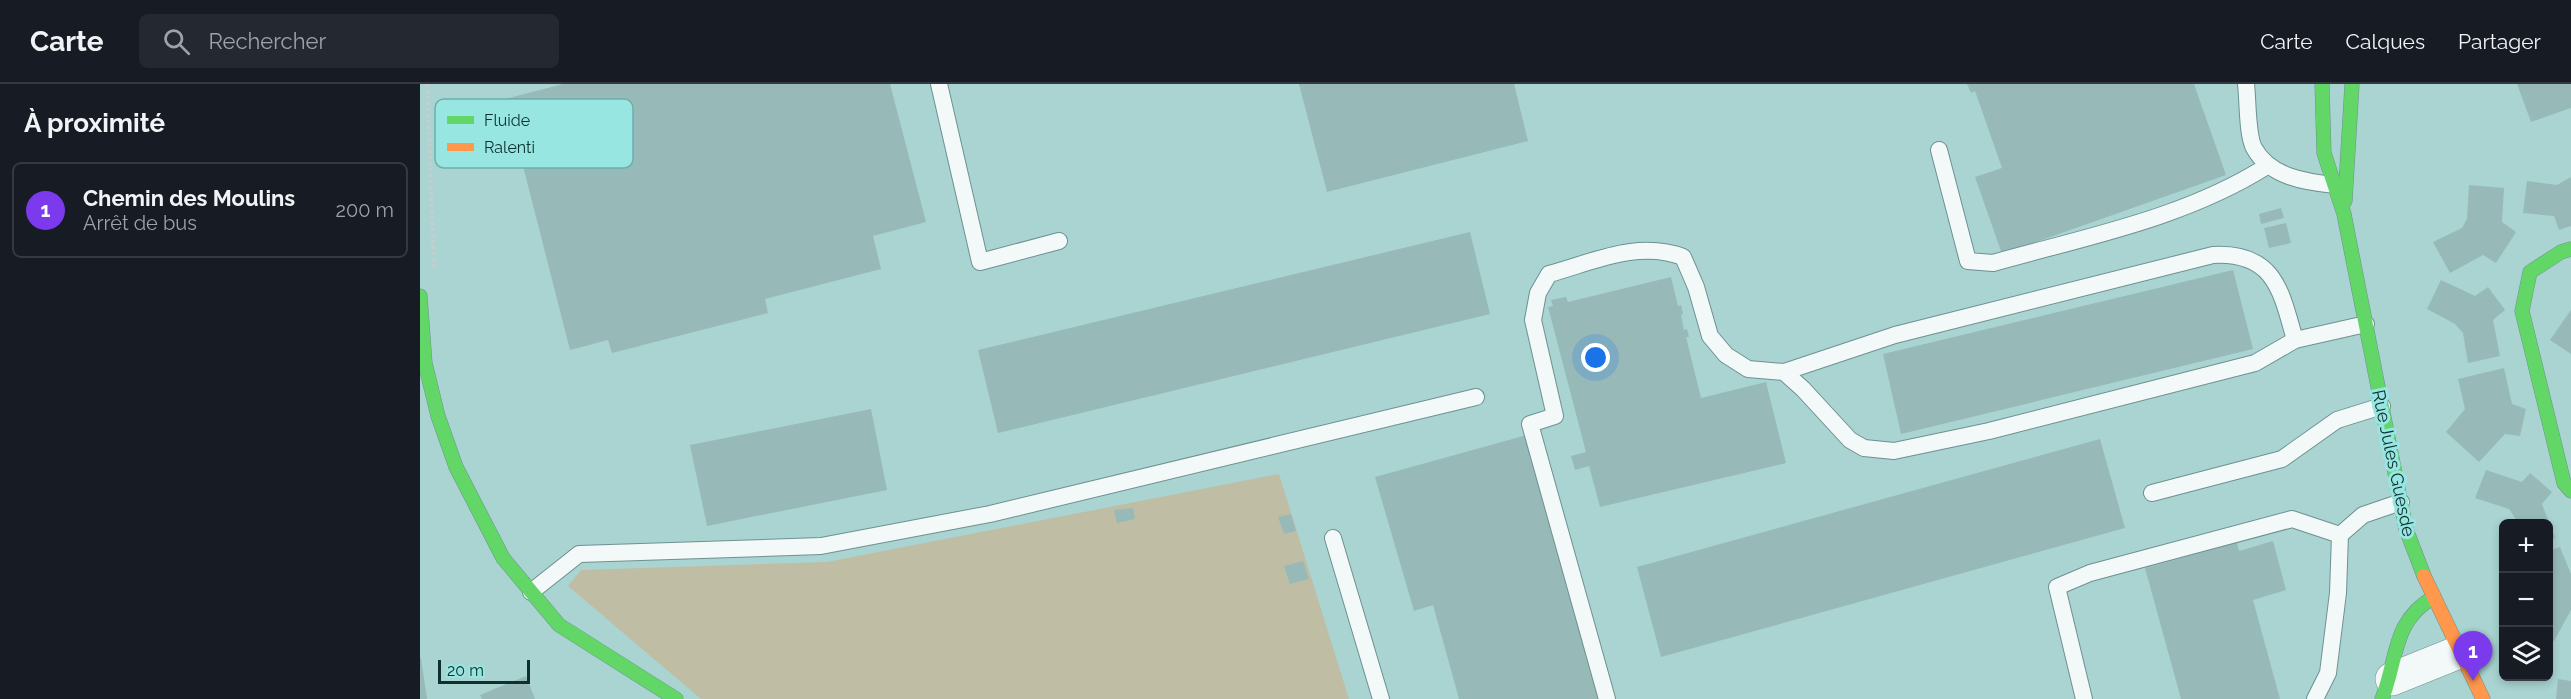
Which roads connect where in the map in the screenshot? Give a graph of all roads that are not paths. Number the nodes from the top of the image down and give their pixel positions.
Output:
1 (939, 84) edge
2 (2246, 84) edge
3 (2322, 84) edge
4 (2352, 84) edge
5 (1939, 150) dead end
6 (2268, 166) junction
7 (2335, 185) junction
8 (2344, 214) junction
9 (1059, 241) dead end
10 (2571, 249) edge
11 (420, 296) edge
12 (2366, 324) junction
13 (2295, 340) junction
14 (1784, 372) junction
15 (1476, 397) dead end
16 (2382, 406) junction
17 (2571, 491) edge
18 (2152, 493) dead end
19 (2401, 502) junction
20 (2340, 535) junction
21 (1333, 538) dead end
22 (531, 592) junction
23 (2434, 597) junction
24 (2459, 652) junction
25 (2387, 689) edge
26 (671, 698) edge
27 (1381, 699) edge
28 (1607, 699) edge
29 (2084, 699) edge
30 (2315, 699) edge
31 (2483, 699) edge

1 - 9 lane
2 - 6 lane
3 - 7 street, Rue Jules Guesde
4 - 8 street, Rue Jules Guesde
5 - 6 lane
6 - 7 lane
7 - 8 street, Rue Jules Guesde
8 - 12 street, Rue Jules Guesde
10 - 17 street
11 - 22 street
12 - 13 lane
12 - 16 street, Rue Jules Guesde
13 - 14 lane
13 - 14 lane
14 - 28 lane
15 - 22 lane
16 - 18 lane
16 - 19 street, Rue Jules Guesde
19 - 20 lane
19 - 23 street, Rue Jules Guesde
20 - 29 lane
20 - 30 lane
21 - 27 lane
22 - 26 street
23 - 24 street, Rue Jules Guesde
23 - 25 street
24 - 25 street
24 - 31 street, Rue Jules Guesde

